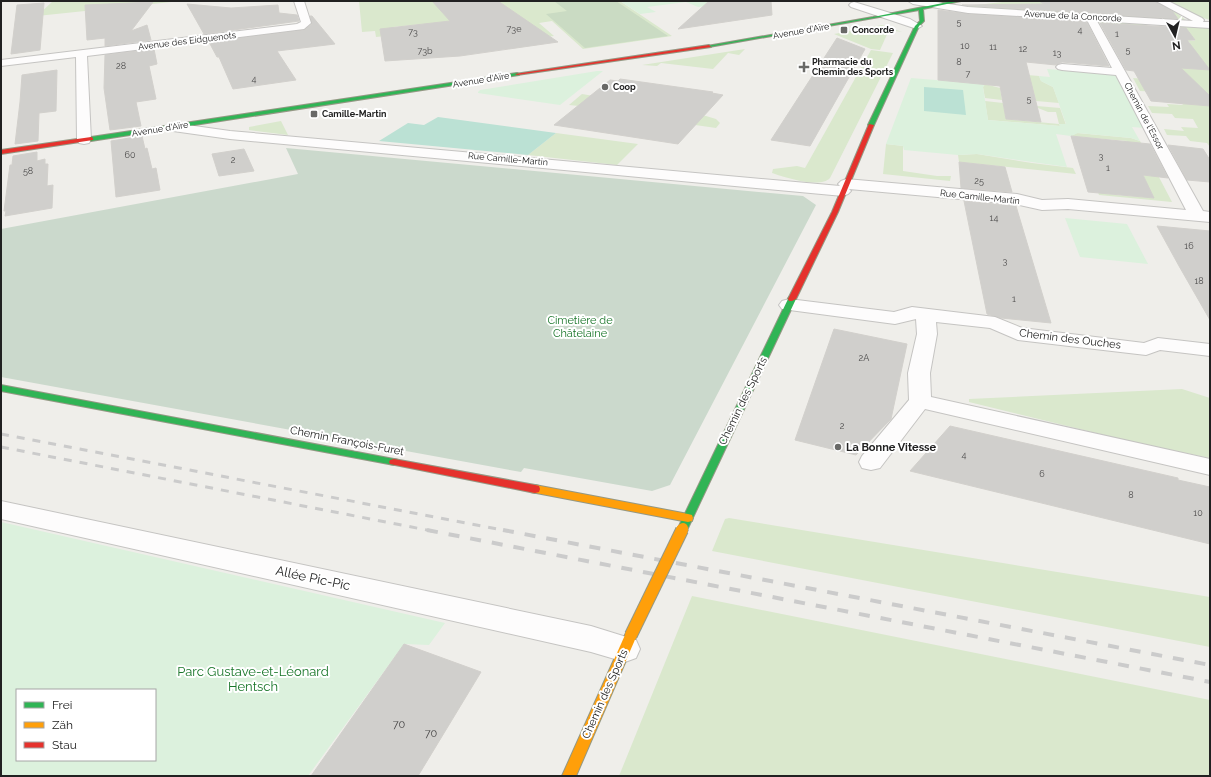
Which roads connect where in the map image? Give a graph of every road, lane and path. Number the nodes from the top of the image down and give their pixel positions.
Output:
1 (299, 1) edge
2 (875, 1) edge
3 (913, 1) edge
4 (959, 1) edge
5 (1161, 1) edge
6 (936, 5) junction
7 (921, 8) junction
8 (889, 15) junction
9 (1090, 17) junction
10 (1198, 20) junction
11 (1176, 22) junction
12 (1210, 24) edge
13 (917, 26) junction
14 (81, 54) junction
15 (1, 63) edge
16 (1062, 67) dead end
17 (1121, 72) junction
18 (173, 127) junction
19 (84, 140) junction
20 (1, 152) edge
21 (844, 188) junction
22 (1203, 216) edge
23 (789, 305) junction
24 (926, 315) junction
25 (1210, 350) edge
26 (1, 388) edge
27 (920, 401) junction
28 (871, 462) dead end
29 (1210, 467) edge
30 (1, 510) edge
31 (688, 518) junction
32 (628, 642) junction
33 (569, 776) edge

1 - 14 street, Avenue des Eidguenots
2 - 8 street
3 - 6 street, Avenue de la Concorde
4 - 6 street, Avenue d'Aïre
5 - 10 street
6 - 7 street, Avenue d'Aïre
6 - 9 street, Avenue de la Concorde
7 - 8 street, Avenue d'Aïre
7 - 13 street, Chemin des Sports
8 - 13 street
8 - 18 street, Avenue d'Aïre
9 - 11 street, Avenue de la Concorde
9 - 17 street, Chemin de l'Essor
10 - 11 street
10 - 12 street
11 - 12 street, Avenue de la Concorde
13 - 21 street, Chemin des Sports
14 - 15 street, Avenue des Eidguenots
14 - 19 street
16 - 17 street
17 - 22 street, Chemin de l'Essor
18 - 19 street, Avenue d'Aïre
18 - 21 street, Rue Camille-Martin
19 - 20 street, Avenue d'Aïre
21 - 22 street, Rue Camille-Martin
21 - 23 street, Chemin des Sports
23 - 24 street, Chemin des Ouches
23 - 31 street, Chemin des Sports
24 - 25 street, Chemin des Ouches
24 - 27 street
26 - 31 street, Chemin François-Furet
27 - 28 street
27 - 29 street
30 - 32 street, Allée Pic-Pic
31 - 32 street, Chemin des Sports, bridge
32 - 33 street, Chemin des Sports

